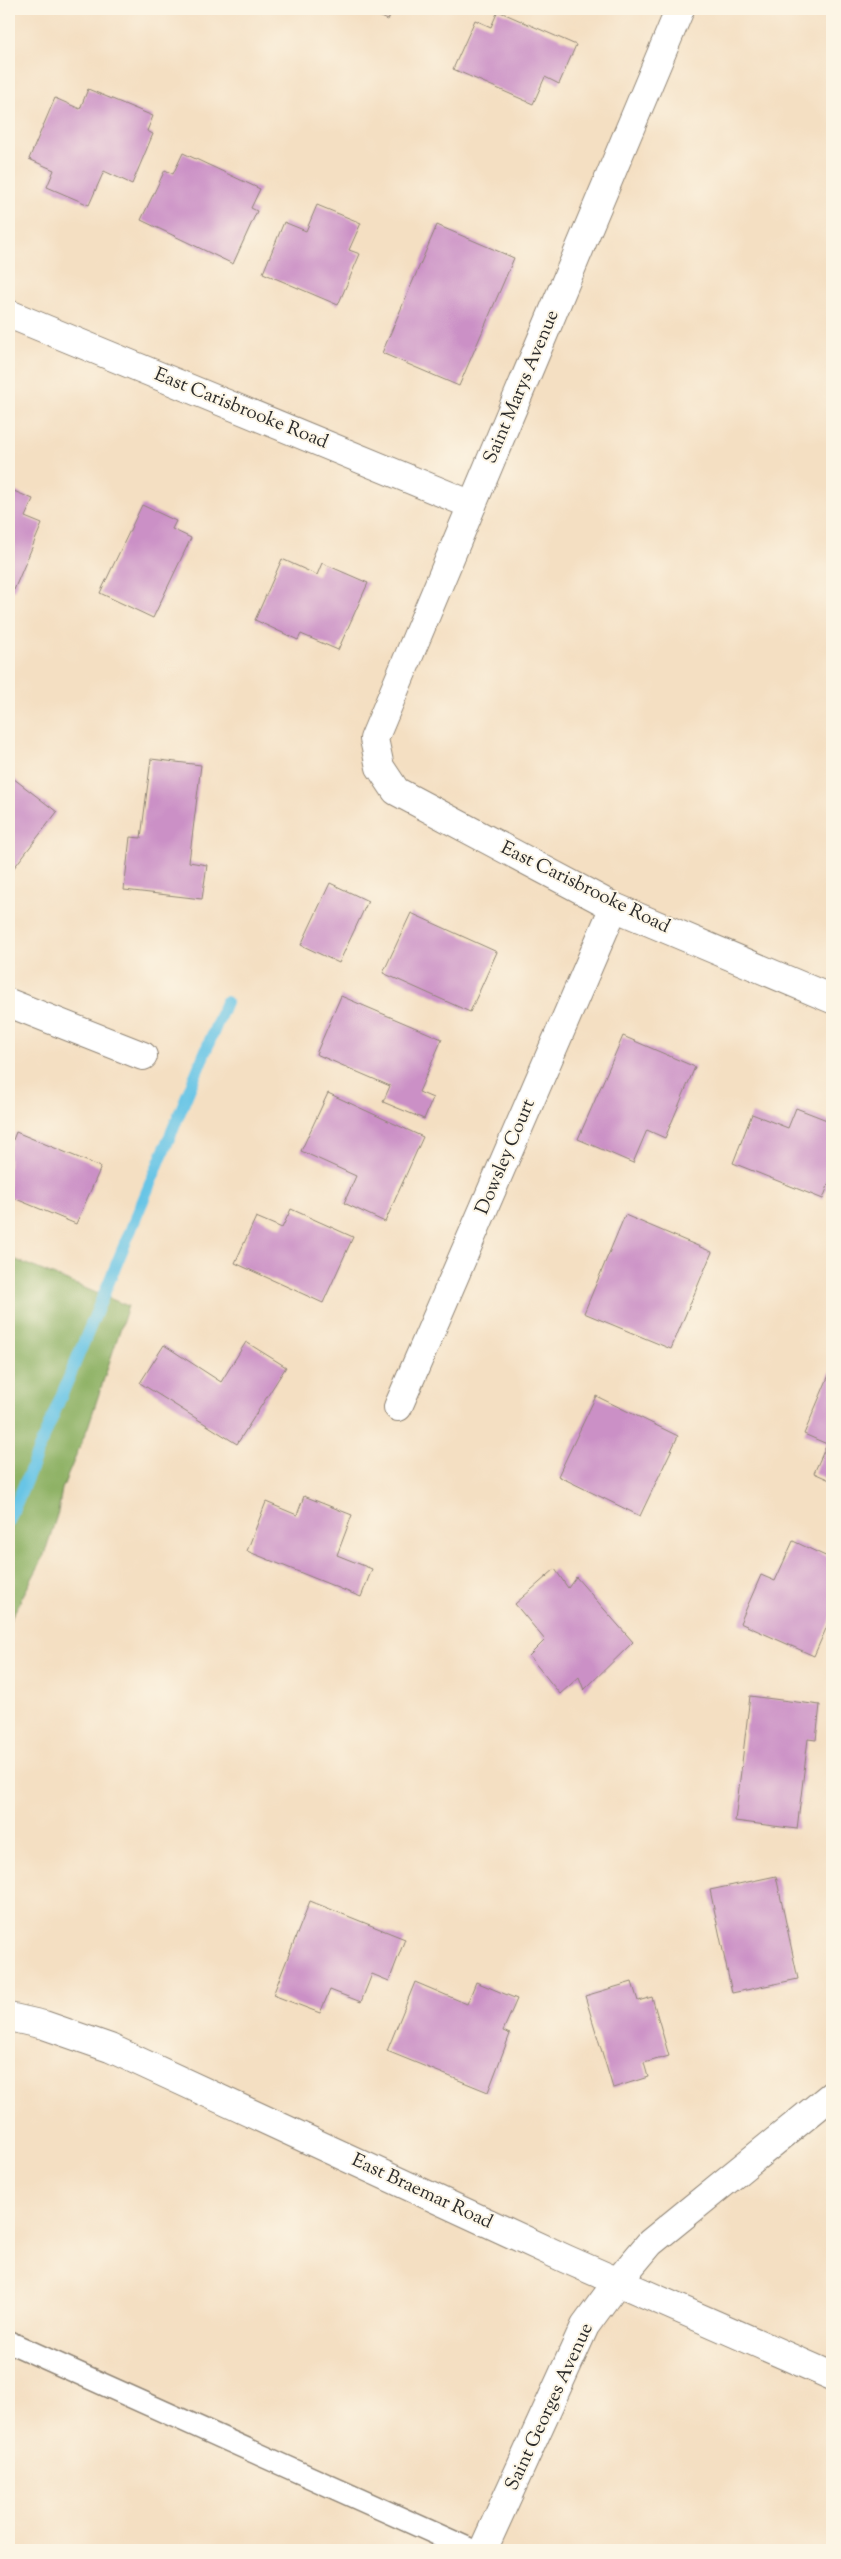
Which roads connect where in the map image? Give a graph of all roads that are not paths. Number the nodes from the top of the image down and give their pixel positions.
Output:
1 (680, 9) edge
2 (9, 314) edge
3 (472, 505) junction
4 (380, 767) joint
5 (614, 907) junction
6 (832, 999) edge
7 (9, 1003) edge
8 (143, 1056) dead end
9 (398, 1407) dead end
10 (9, 2017) edge
11 (832, 2095) edge
12 (618, 2281) junction
13 (9, 2342) edge
14 (832, 2376) edge
15 (472, 2550) edge
16 (483, 2550) edge

1 - 3 street, Saint Marys Avenue
2 - 3 street, East Carisbrooke Road
3 - 4 street, Saint Marys Avenue
4 - 5 street, East Carisbrooke Road
5 - 6 street, East Carisbrooke Road
5 - 9 street, Dowsley Court
7 - 8 street
10 - 12 street, East Braemar Road
11 - 12 street, Saint Georges Avenue
12 - 14 street, East Braemar Road
12 - 16 street, Saint Georges Avenue
13 - 15 lane

